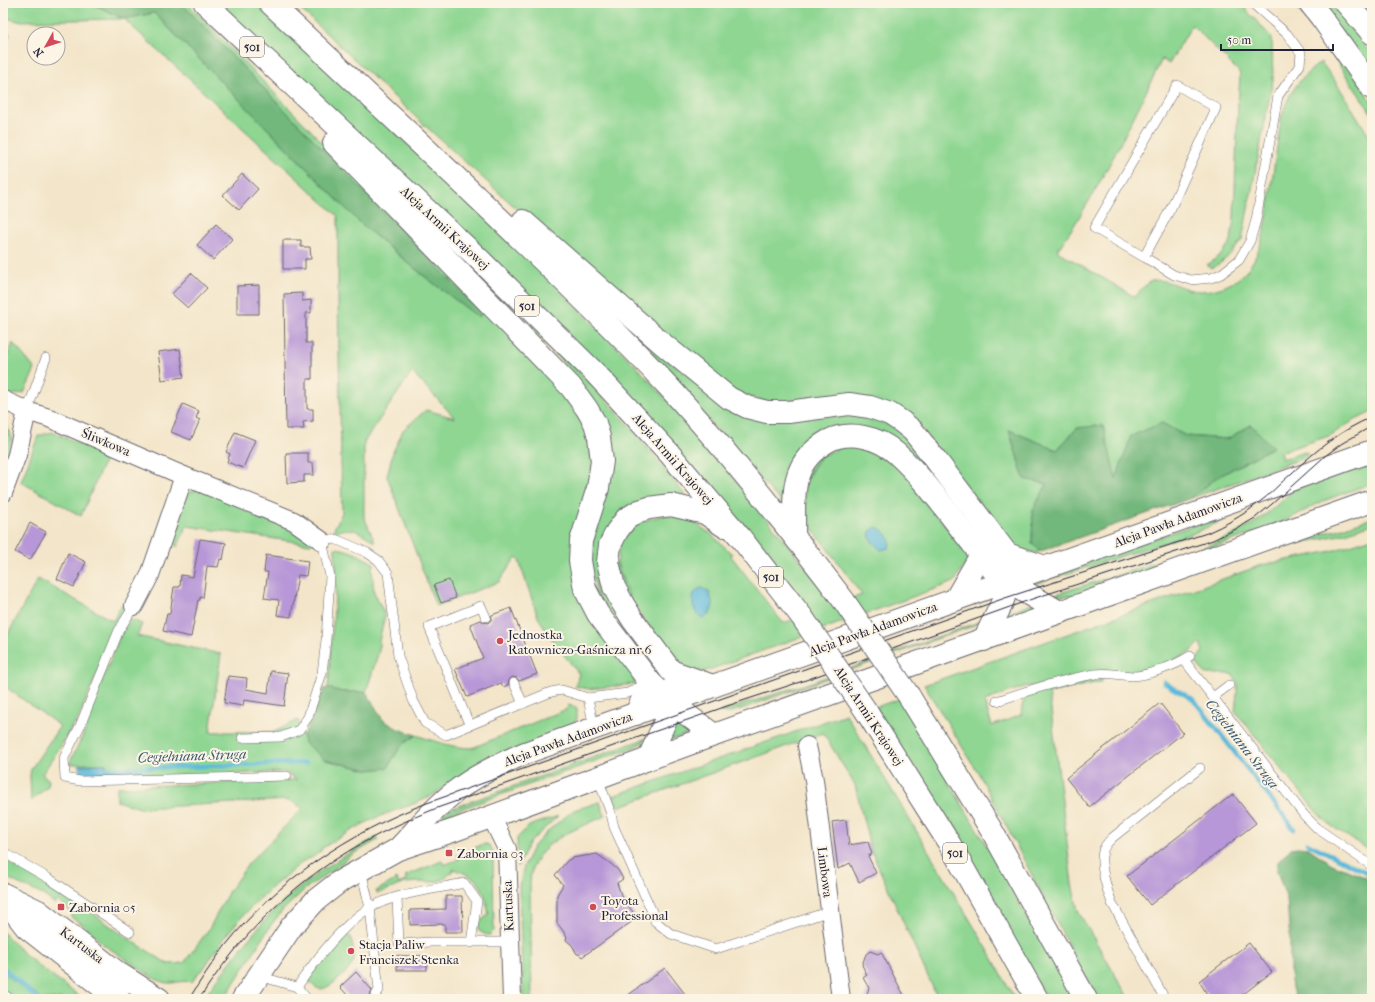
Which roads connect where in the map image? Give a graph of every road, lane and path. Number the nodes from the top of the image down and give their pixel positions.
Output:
1 (206, 3) edge
2 (270, 3) edge
3 (1252, 3) edge
4 (1310, 3) edge
5 (1346, 3) edge
6 (1372, 33) edge
7 (1372, 88) edge
8 (298, 90) junction
9 (457, 178) junction
10 (1144, 257) junction
11 (46, 358) dead end
12 (3, 400) edge
13 (27, 411) junction
14 (1372, 451) edge
15 (184, 476) junction
16 (3, 493) edge
17 (1372, 501) edge
18 (794, 534) junction
19 (740, 537) junction
20 (322, 541) junction
21 (1007, 554) junction
22 (981, 555) junction
23 (1045, 567) junction
24 (1008, 581) junction
25 (955, 600) junction
26 (134, 606) joint
27 (1059, 612) junction
28 (486, 617) dead end
29 (984, 640) junction
30 (671, 671) junction
31 (650, 682) junction
32 (514, 683) dead end
33 (1229, 685) dead end
34 (713, 686) junction
35 (1213, 697) junction
36 (588, 698) junction
37 (670, 702) junction
38 (997, 702) dead end
39 (523, 704) junction
40 (636, 714) junction
41 (470, 724) junction
42 (594, 728) junction
43 (714, 735) junction
44 (242, 738) dead end
45 (806, 746) dead end
46 (649, 758) junction
47 (1200, 768) dead end
48 (287, 776) dead end
49 (598, 777) junction
50 (491, 816) junction
51 (398, 849) junction
52 (3, 852) edge
53 (1372, 866) edge
54 (361, 870) junction
55 (3, 894) edge
56 (3, 897) edge
57 (397, 898) junction
58 (370, 908) junction
59 (830, 911) junction
60 (130, 932) dead end
61 (510, 942) junction
62 (471, 943) junction
63 (258, 976) junction
64 (297, 987) junction
65 (376, 995) dead end
66 (119, 999) edge
67 (159, 999) edge
68 (243, 999) edge
69 (307, 999) edge
70 (512, 999) edge
71 (841, 999) edge
72 (1037, 999) edge
73 (1086, 999) edge
74 (1165, 999) edge

1 - 8 main road, Aleja Armii Krajowej / 501
2 - 9 main road
3 - 10 lane
4 - 7 main road
5 - 6 main road
8 - 19 main road, Aleja Armii Krajowej / 501
8 - 31 main road
9 - 18 main road
9 - 21 main road
10 - 10 lane
11 - 13 lane
12 - 13 street, Śliwkowa
13 - 15 street, Śliwkowa
13 - 16 street
14 - 23 main road, Aleja Pawła Adamowicza
15 - 20 street, Śliwkowa
15 - 26 street
17 - 27 main road, Aleja Pawła Adamowicza
18 - 22 main road
18 - 73 main road, bridge
19 - 30 main road
19 - 72 main road, Aleja Armii Krajowej / 501, bridge
20 - 41 lane
20 - 44 lane
21 - 23 main road
21 - 24 main road
22 - 24 main road
22 - 25 main road
23 - 24 main road, Aleja Pawła Adamowicza
24 - 25 main road, Aleja Pawła Adamowicza
24 - 27 main road
24 - 29 main road
25 - 34 main road, Aleja Pawła Adamowicza
26 - 48 lane
27 - 29 main road, Aleja Pawła Adamowicza
28 - 41 lane
29 - 43 main road, Aleja Pawła Adamowicza
30 - 34 main road
30 - 37 main road
31 - 36 lane
31 - 37 main road
31 - 40 main road
32 - 39 lane
33 - 35 lane
34 - 37 main road, Aleja Pawła Adamowicza
35 - 38 lane
35 - 53 lane
36 - 39 lane
36 - 42 lane
37 - 40 main road, Aleja Pawła Adamowicza
37 - 43 main road
37 - 46 main road
39 - 41 lane
40 - 42 main road, Aleja Pawła Adamowicza
42 - 51 main road, Aleja Pawła Adamowicza
43 - 46 main road, Aleja Pawła Adamowicza
45 - 59 street, Limbowa
46 - 49 main road, Aleja Pawła Adamowicza
47 - 74 lane
49 - 50 main road, Aleja Pawła Adamowicza
49 - 59 lane
50 - 51 main road, Aleja Pawła Adamowicza
50 - 61 street, Kartuska
51 - 54 main road, Aleja Pawła Adamowicza
52 - 60 lane
54 - 58 lane
54 - 63 main road, Aleja Pawła Adamowicza
55 - 67 main road, Kartuska
56 - 66 main road, Kartuska
57 - 58 lane
57 - 62 lane
57 - 62 lane
58 - 64 lane
58 - 65 lane
59 - 71 street, Limbowa
61 - 62 lane
61 - 70 street, Kartuska
63 - 64 lane
63 - 68 main road, Aleja Pawła Adamowicza
64 - 69 lane

